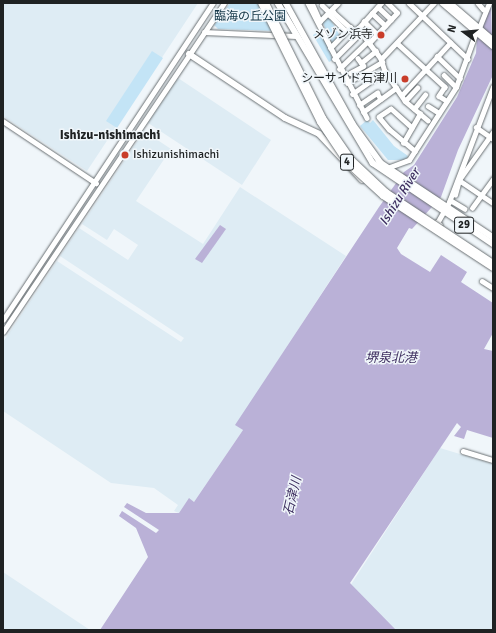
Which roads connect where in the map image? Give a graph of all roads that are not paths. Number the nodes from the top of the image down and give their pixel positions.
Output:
1 (211, 3) edge
2 (224, 3) edge
3 (261, 3) edge
4 (266, 3) edge
5 (270, 3) edge
6 (278, 3) edge
7 (286, 3) edge
8 (308, 3) edge
9 (312, 3) edge
10 (338, 3) edge
11 (387, 3) edge
12 (409, 3) edge
13 (434, 3) edge
14 (443, 3) edge
15 (450, 3) edge
16 (478, 3) edge
17 (489, 3) edge
18 (321, 4) edge
19 (379, 5) edge
20 (483, 9) dead end
21 (372, 13) junction
22 (329, 14) junction
23 (422, 16) junction
24 (391, 19) junction
25 (364, 21) junction
26 (385, 26) junction
27 (348, 29) junction
28 (360, 30) junction
29 (478, 31) junction
30 (204, 32) junction
31 (377, 34) junction
32 (296, 36) junction
33 (493, 40) edge
34 (368, 42) junction
35 (396, 43) junction
36 (450, 43) junction
37 (493, 46) edge
38 (330, 48) junction
39 (183, 50) junction
40 (376, 51) junction
41 (189, 54) junction
42 (437, 56) junction
43 (334, 59) junction
44 (468, 59) junction
45 (382, 60) junction
46 (339, 69) junction
47 (425, 70) junction
48 (385, 71) junction
49 (302, 74) junction
50 (350, 74) dead end
51 (444, 75) dead end
52 (460, 78) junction
53 (347, 83) junction
54 (456, 87) junction
55 (493, 87) edge
56 (396, 88) junction
57 (417, 88) dead end
58 (352, 94) junction
59 (402, 95) junction
60 (425, 95) dead end
61 (381, 99) junction
62 (405, 101) junction
63 (447, 101) junction
64 (359, 105) junction
65 (428, 106) dead end
66 (414, 109) junction
67 (363, 112) junction
68 (439, 113) junction
69 (420, 114) junction
70 (367, 118) dead end
71 (428, 120) dead end
72 (3, 121) edge
73 (476, 127) junction
74 (412, 128) junction
75 (493, 132) edge
76 (491, 137) edge
77 (403, 143) junction
78 (415, 151) junction
79 (387, 168) junction
80 (395, 177) junction
81 (493, 179) edge
82 (459, 180) junction
83 (95, 182) junction
84 (101, 186) junction
85 (455, 195) dead end
86 (482, 195) junction
87 (383, 196) junction
88 (450, 200) junction
89 (493, 203) edge
90 (472, 208) dead end
91 (445, 209) junction
92 (465, 209) dead end
93 (493, 237) edge
94 (493, 244) edge
95 (493, 260) edge
96 (493, 263) edge
97 (493, 268) edge
98 (482, 281) dead end
99 (493, 288) edge
100 (3, 320) edge
101 (3, 332) edge
102 (463, 451) dead end
103 (493, 460) edge

1 - 39 street
2 - 30 street
3 - 87 highway, 4, bridge
4 - 49 highway, 4, bridge
5 - 49 highway, bridge
6 - 32 main road, 29
7 - 79 main road, 29
8 - 38 street
9 - 22 street
10 - 22 street
11 - 24 street
12 - 23 street
13 - 23 street
14 - 29 main road
15 - 29 main road
16 - 20 street
17 - 29 street
18 - 22 street
19 - 21 street
19 - 24 street
21 - 25 street
21 - 26 street
22 - 27 street
23 - 35 street
23 - 36 street
24 - 26 street
25 - 28 street
25 - 31 street
26 - 31 street
27 - 28 street
27 - 38 street
28 - 34 street
28 - 43 street
29 - 33 main road
29 - 37 main road
29 - 44 street
30 - 32 street
30 - 41 street
31 - 34 street
32 - 80 main road, 29
34 - 40 street
34 - 46 street
35 - 45 street
35 - 47 street
36 - 42 street
36 - 44 street
38 - 43 street
39 - 41 street
39 - 83 street
40 - 45 street
40 - 50 street
41 - 84 street
41 - 87 highway, bridge
42 - 47 street
42 - 52 street
43 - 46 street
44 - 52 street
45 - 48 street
45 - 53 street
46 - 53 street
47 - 59 street
47 - 63 street
48 - 56 street
48 - 58 street
49 - 96 highway, 4, bridge
51 - 54 street
52 - 54 street
53 - 58 street
54 - 63 street
55 - 73 street
56 - 59 street
56 - 61 street
57 - 62 street
58 - 64 street
59 - 62 street
60 - 66 street
61 - 64 street
61 - 67 street
62 - 66 street
63 - 68 street
64 - 67 street
65 - 68 street
66 - 69 street
67 - 70 street
68 - 78 street
69 - 71 street
69 - 74 street
72 - 83 street
73 - 76 street
73 - 88 street
74 - 77 street
74 - 77 street
75 - 76 street
76 - 82 street
77 - 78 street
78 - 79 street
79 - 80 main road, 29
80 - 91 main road, 29
81 - 86 street
82 - 85 street
82 - 86 street
83 - 84 street
83 - 100 street
84 - 101 street
86 - 89 street
86 - 90 street
87 - 97 highway, 4, bridge
88 - 91 street
88 - 92 street
91 - 93 main road, 29
91 - 94 main road, 29
91 - 95 street
98 - 99 street
102 - 103 street

